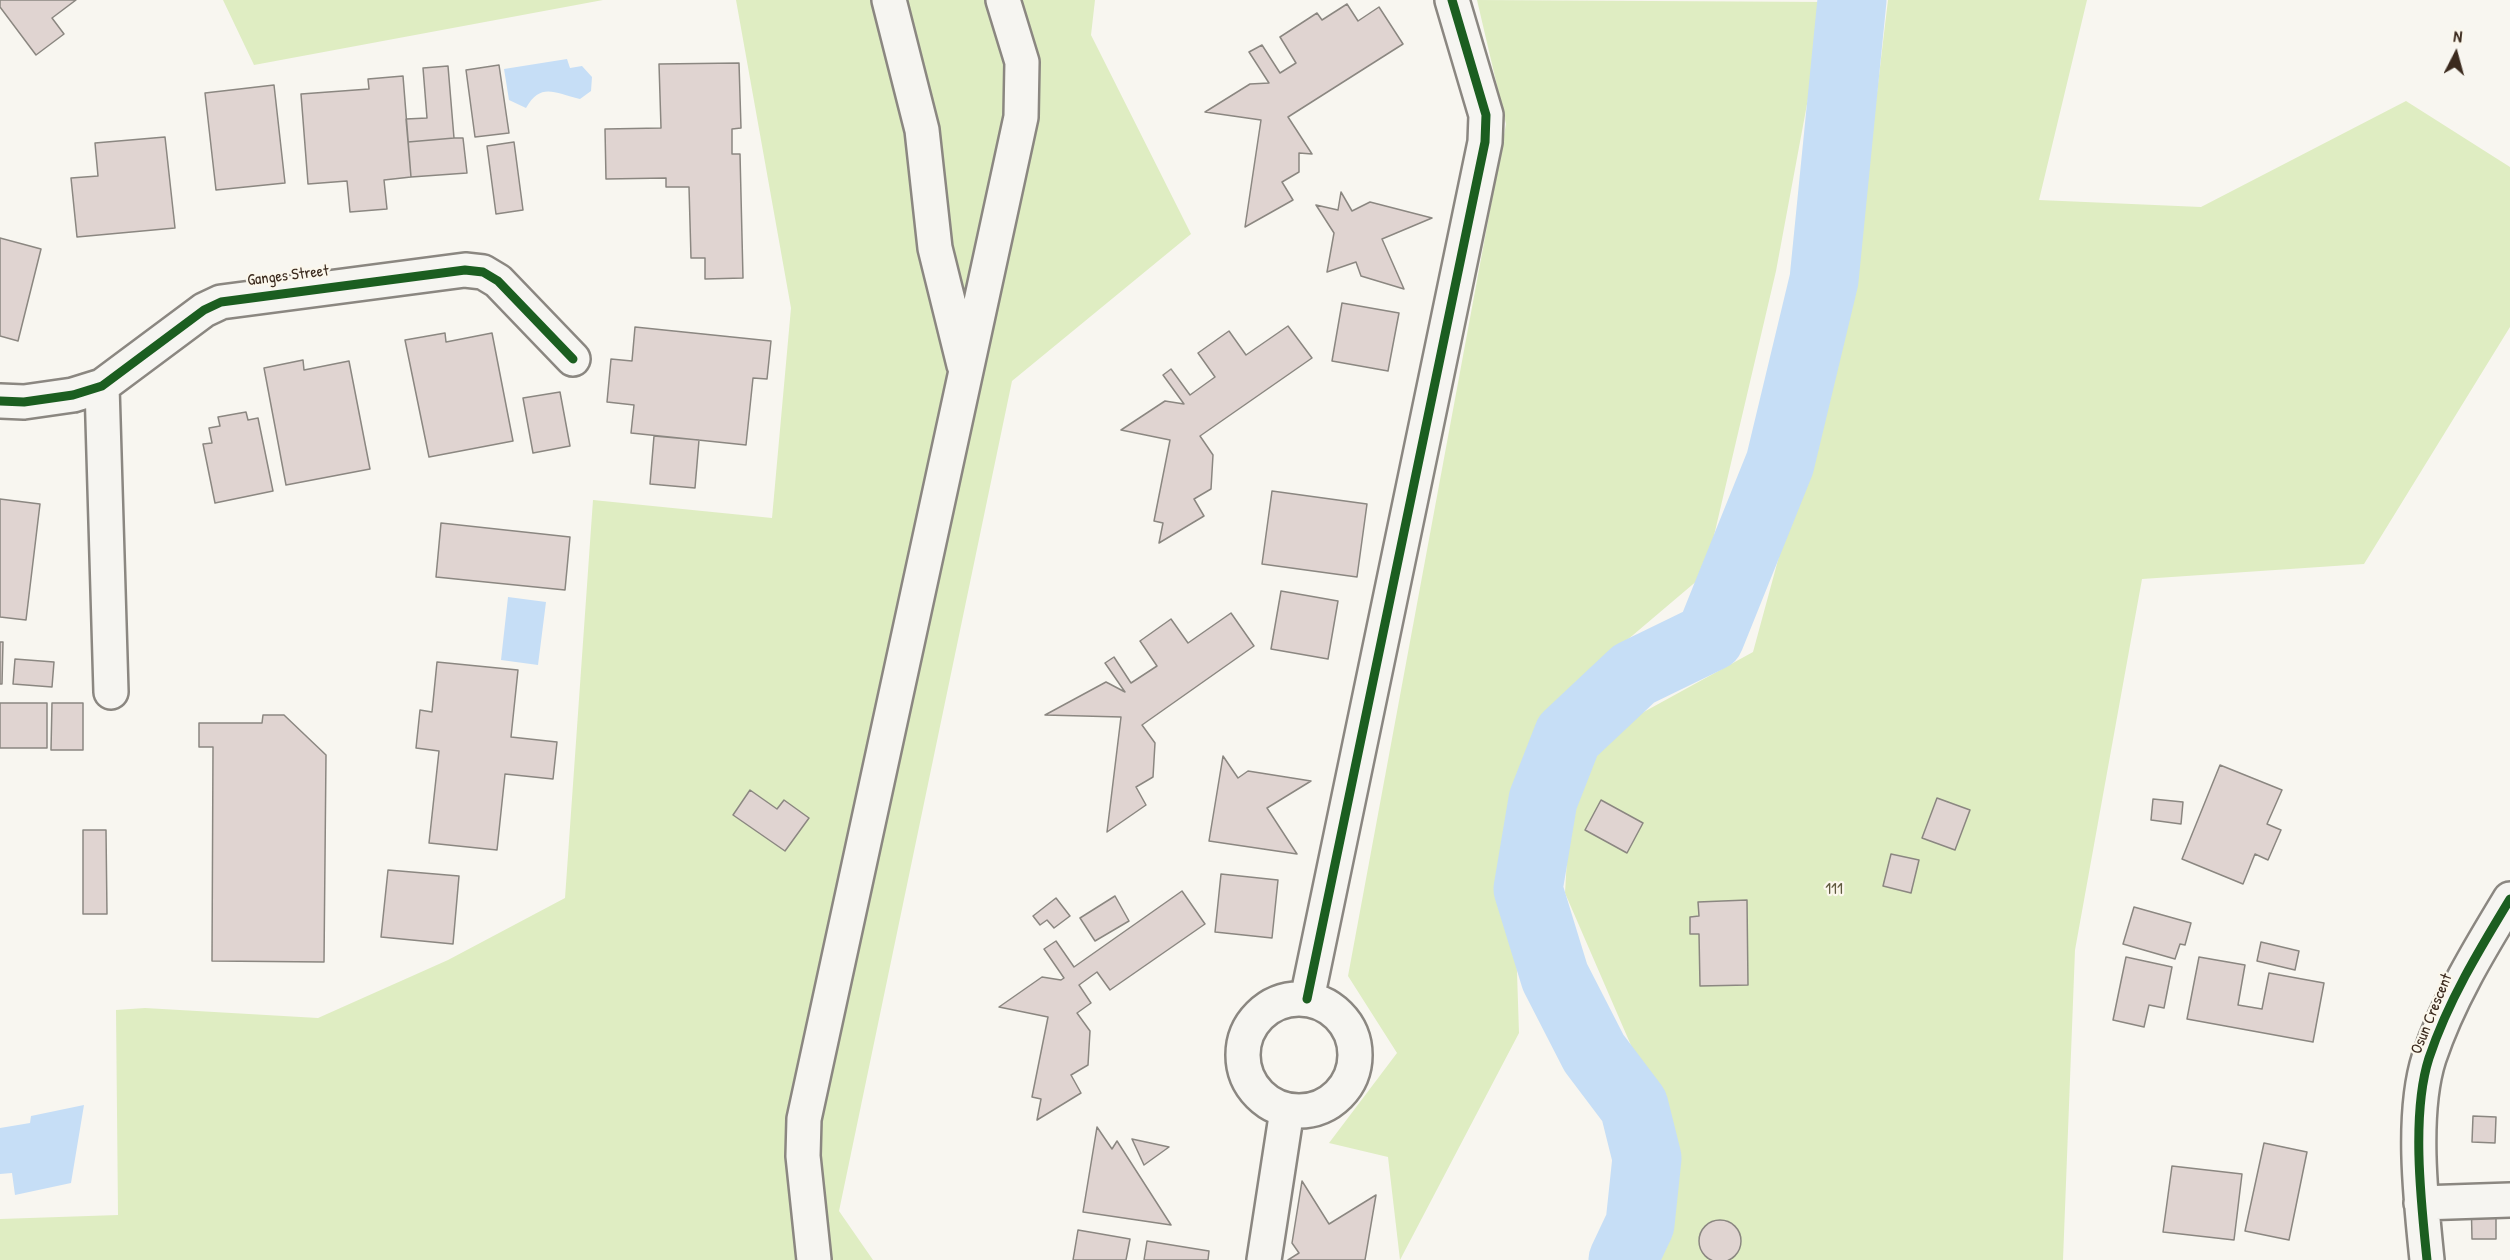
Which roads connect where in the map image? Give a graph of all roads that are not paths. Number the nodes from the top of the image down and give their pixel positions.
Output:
1 (889, 0) edge
2 (1003, 0) edge
3 (1452, 0) edge
4 (573, 359) dead end
5 (966, 371) junction
6 (102, 386) junction
7 (0, 401) edge
8 (111, 692) dead end
9 (2510, 898) edge
10 (1307, 999) junction
11 (1287, 1110) junction
12 (2510, 1200) edge
13 (2421, 1203) junction
14 (814, 1260) edge
15 (1264, 1260) edge
16 (2427, 1260) edge

1 - 5 street
2 - 5 street
3 - 10 street
4 - 6 street, Ganges Street
5 - 14 street
6 - 7 street, Ganges Street
6 - 8 street
9 - 13 street, Osun Crescent
10 - 11 street
10 - 11 street
11 - 15 street
12 - 13 street
13 - 16 street, Osun Crescent

